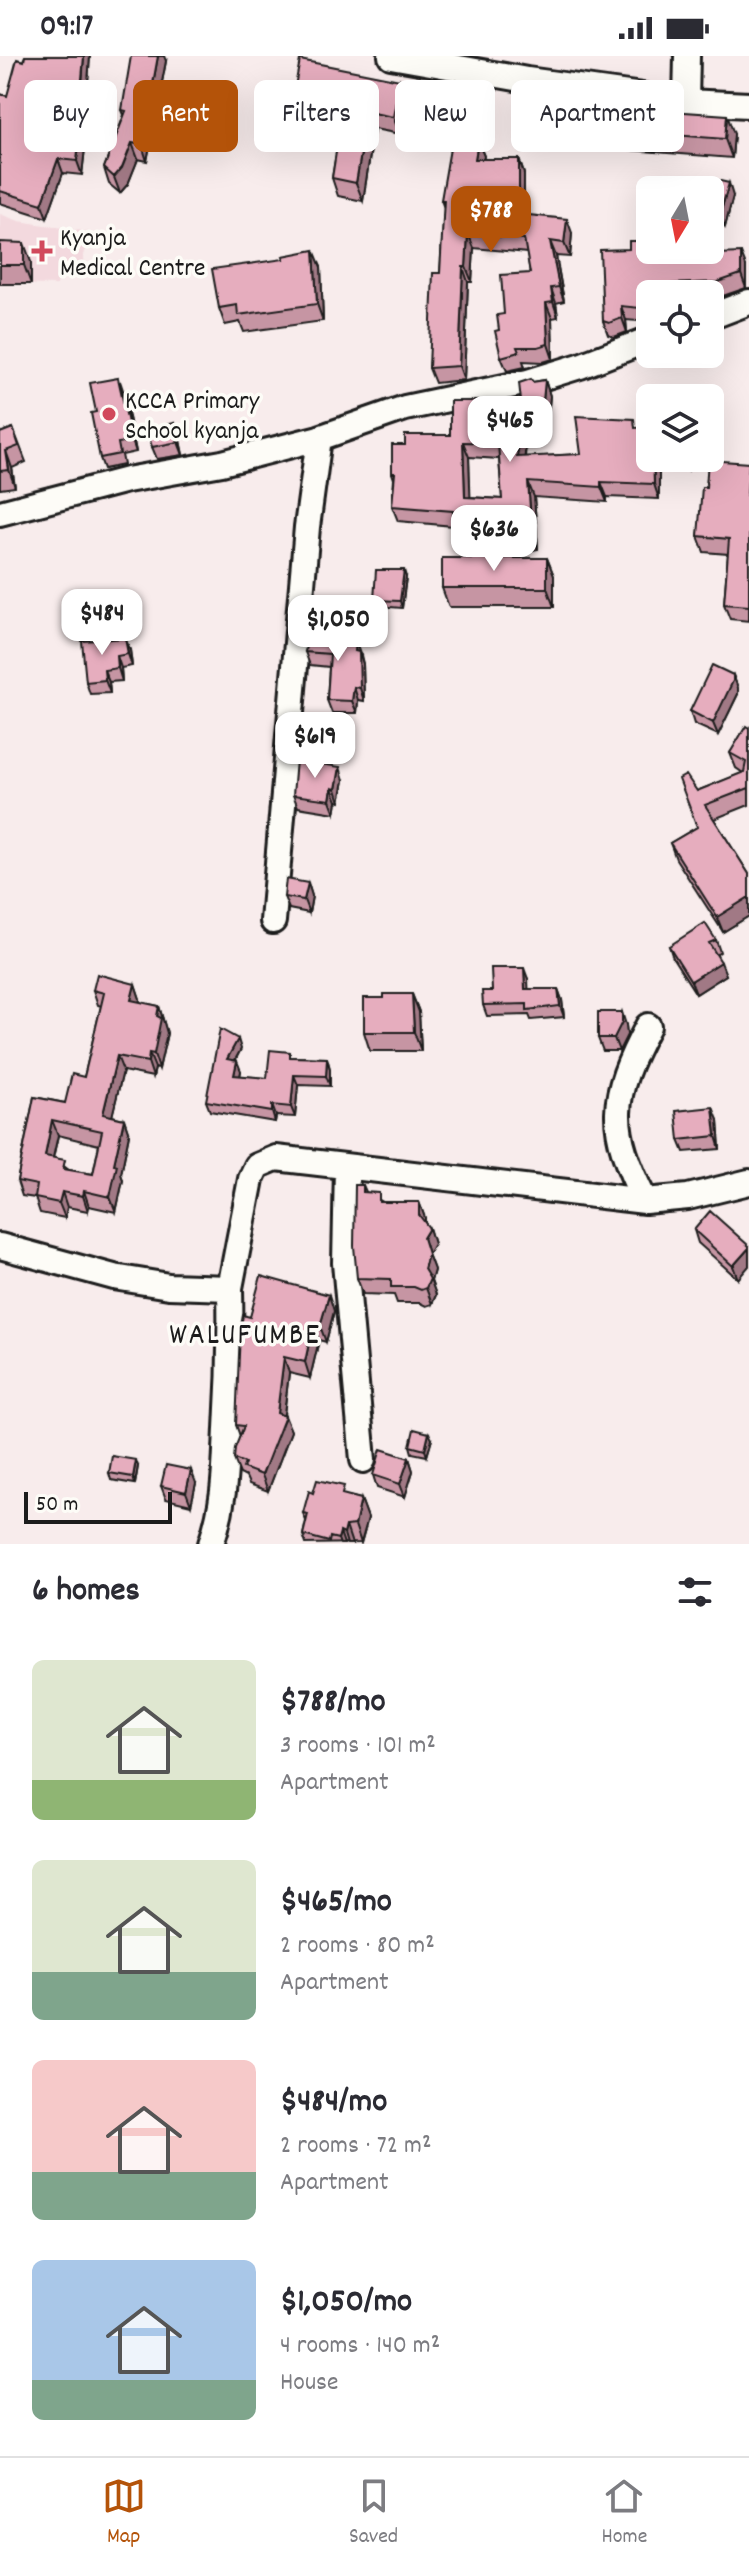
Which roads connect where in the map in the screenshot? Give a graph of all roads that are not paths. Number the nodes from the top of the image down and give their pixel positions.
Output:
1 (391, 56) edge
2 (687, 56) edge
3 (428, 59) edge
4 (526, 68) edge
5 (686, 102) junction
6 (749, 105) edge
7 (749, 302) edge
8 (724, 312) edge
9 (636, 344) edge
10 (319, 438) junction
11 (0, 513) edge
12 (273, 921) dead end
13 (648, 1026) dead end
14 (347, 1167) junction
15 (749, 1182) edge
16 (645, 1201) junction
17 (0, 1246) edge
18 (230, 1288) junction
19 (363, 1460) dead end
20 (211, 1544) edge

1 - 3 street
2 - 5 street
3 - 4 street
4 - 5 street
5 - 6 street
7 - 8 street
9 - 10 street
10 - 11 street
10 - 12 street
13 - 16 street
14 - 16 street
14 - 18 street
14 - 19 street
15 - 16 street
17 - 18 street
18 - 20 street

